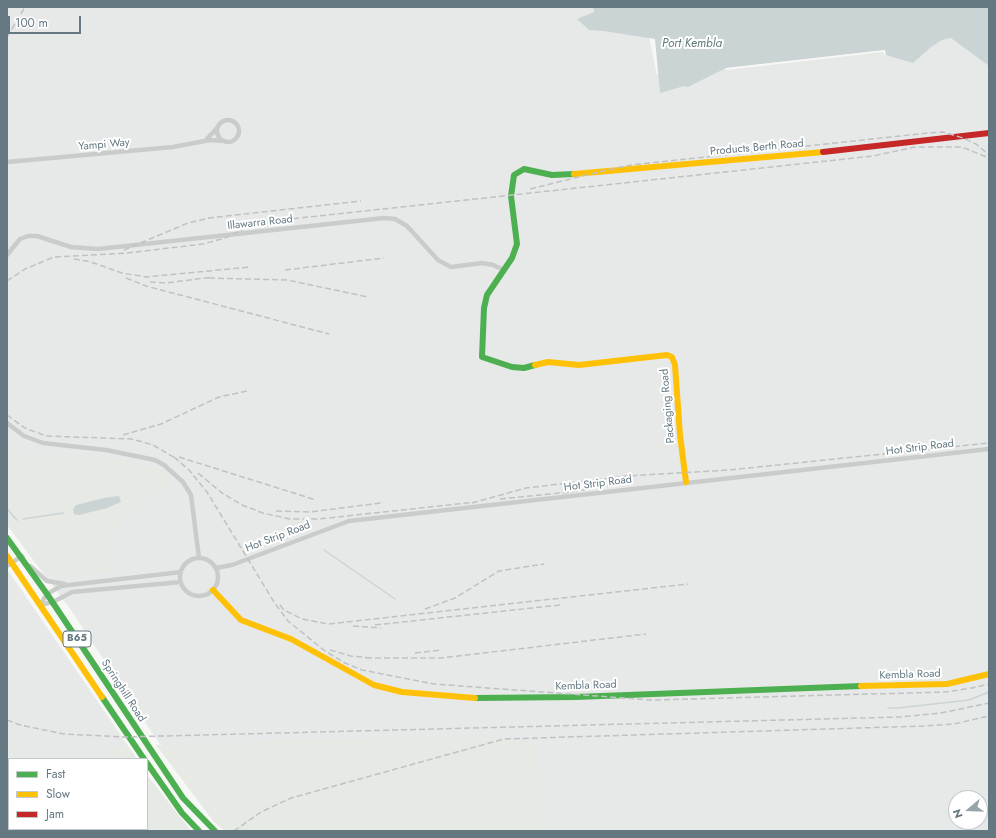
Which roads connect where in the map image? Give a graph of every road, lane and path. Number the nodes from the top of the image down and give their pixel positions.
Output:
1 (219, 125) junction
2 (989, 133) edge
3 (202, 142) junction
4 (225, 142) junction
5 (7, 162) edge
6 (7, 255) edge
7 (504, 270) junction
8 (7, 423) edge
9 (989, 449) edge
10 (686, 482) junction
11 (7, 538) edge
12 (7, 556) edge
13 (22, 556) junction
14 (199, 558) junction
15 (10, 565) edge
16 (216, 568) junction
17 (181, 572) junction
18 (122, 579) junction
19 (181, 582) junction
20 (68, 584) junction
21 (124, 587) junction
22 (212, 590) junction
23 (47, 594) junction
24 (53, 602) junction
25 (40, 605) junction
26 (989, 674) edge
27 (143, 758) edge
28 (149, 766) edge
29 (199, 831) edge
30 (215, 831) edge

1 - 3 street
1 - 4 street
1 - 4 street
2 - 7 street, Products Berth Road
3 - 4 street, Yampi Way
3 - 5 street, Yampi Way
6 - 7 street, Illawarra Road
7 - 10 street, Packaging Road
8 - 14 street
9 - 10 street, Hot Strip Road
10 - 16 street, Hot Strip Road
11 - 13 street, Springhill Road / B65
12 - 15 street, Springhill Road / B65
13 - 15 street
13 - 20 street
13 - 23 street, Springhill Road / B65
14 - 16 street
14 - 17 street
15 - 25 street, Springhill Road / B65
16 - 22 street
17 - 18 street
17 - 19 street
18 - 20 street
18 - 21 street
19 - 21 street
19 - 22 street
20 - 23 street
21 - 24 street
22 - 26 street, Kembla Road
23 - 24 street, Springhill Road / B65
23 - 25 street
24 - 25 street
24 - 30 street, Springhill Road / B65
25 - 27 street, Springhill Road / B65
28 - 29 street

